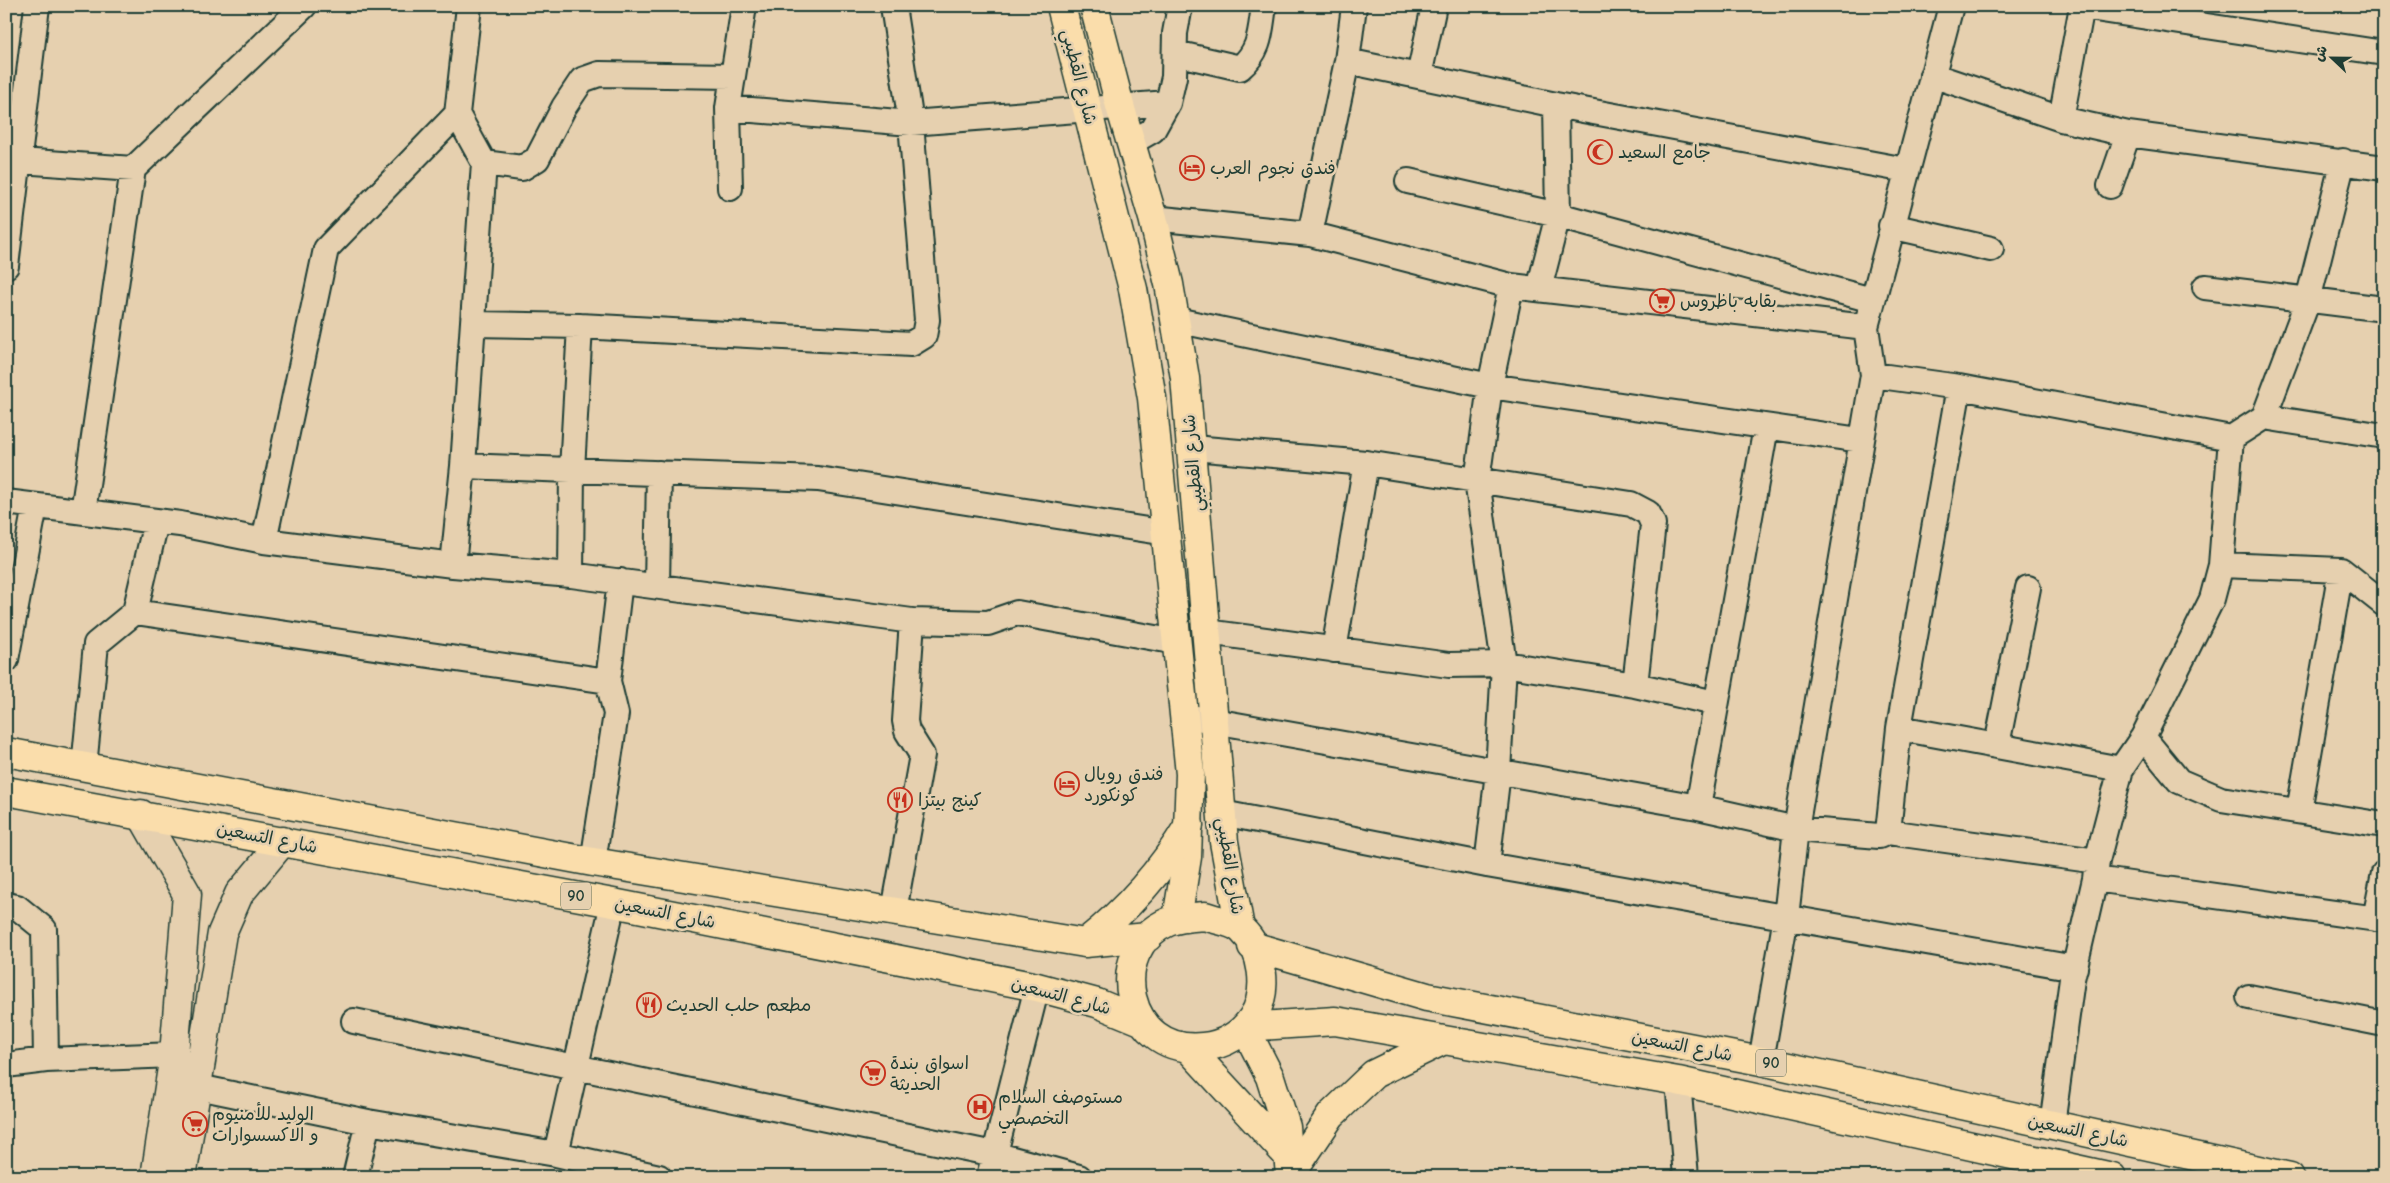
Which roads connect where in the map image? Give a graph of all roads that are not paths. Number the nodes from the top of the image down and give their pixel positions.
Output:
1 (37, 6) edge
2 (304, 6) edge
3 (469, 6) edge
4 (744, 6) edge
5 (892, 6) edge
6 (1061, 6) edge
7 (1094, 6) edge
8 (1180, 6) edge
9 (1264, 6) edge
10 (1354, 6) edge
11 (1434, 6) edge
12 (1951, 6) edge
13 (2082, 7) edge
14 (1175, 53) junction
15 (2384, 53) edge
16 (1347, 61) junction
17 (1932, 75) junction
18 (733, 76) junction
19 (1419, 76) junction
20 (1168, 103) junction
21 (1556, 105) junction
22 (1120, 106) junction
23 (728, 108) junction
24 (1086, 108) junction
25 (457, 114) junction
26 (2061, 120) junction
27 (911, 123) junction
28 (2128, 134) junction
29 (1132, 142) junction
30 (13, 160) edge
31 (2343, 161) junction
32 (484, 163) junction
33 (2384, 168) edge
34 (133, 169) junction
35 (1906, 170) junction
36 (1408, 181) dead end
37 (2110, 186) dead end
38 (730, 188) dead end
39 (1558, 215) junction
40 (1153, 218) junction
41 (1891, 226) junction
42 (1310, 234) junction
43 (1991, 250) dead end
44 (6, 266) edge
45 (1511, 286) junction
46 (2205, 287) dead end
47 (1539, 289) junction
48 (1872, 300) junction
49 (2308, 300) junction
50 (2384, 309) edge
51 (1176, 320) junction
52 (473, 324) junction
53 (580, 326) junction
54 (1866, 327) junction
55 (1873, 375) junction
56 (1490, 386) junction
57 (1959, 387) junction
58 (2264, 417) junction
59 (1766, 427) junction
60 (2384, 436) edge
61 (2231, 438) junction
62 (1860, 440) junction
63 (1193, 448) junction
64 (1366, 464) junction
65 (463, 466) junction
66 (572, 470) junction
67 (658, 474) junction
68 (1477, 481) junction
69 (6, 502) edge
70 (35, 506) junction
71 (83, 512) junction
72 (156, 522) junction
73 (1167, 534) junction
74 (264, 541) junction
75 (453, 565) junction
76 (2221, 565) junction
77 (2341, 570) junction
78 (571, 575) junction
79 (620, 581) junction
80 (657, 586) junction
81 (2028, 588) dead end
82 (12, 596) edge
83 (2384, 604) edge
84 (134, 612) junction
85 (912, 621) junction
86 (1207, 632) junction
87 (1177, 642) junction
88 (1334, 650) junction
89 (6, 660) edge
90 (1504, 664) junction
91 (608, 681) junction
92 (1635, 685) junction
93 (1715, 704) junction
94 (1184, 716) junction
95 (1214, 721) junction
96 (1899, 728) junction
97 (2143, 737) junction
98 (1997, 745) junction
99 (6, 752) edge
100 (84, 767) junction
101 (2121, 769) junction
102 (1498, 772) junction
103 (6, 791) edge
104 (1698, 808) junction
105 (2298, 811) junction
106 (1222, 813) junction
107 (141, 814) junction
108 (1189, 825) junction
109 (2384, 825) edge
110 (1796, 829) junction
111 (1888, 832) junction
112 (283, 841) junction
113 (592, 862) junction
114 (1487, 865) junction
115 (2096, 870) junction
116 (2384, 873) edge
117 (613, 903) junction
118 (6, 905) edge
119 (894, 911) junction
120 (1786, 917) junction
121 (1177, 919) junction
122 (2380, 919) edge
123 (1148, 937) junction
124 (1246, 937) junction
125 (1085, 943) junction
126 (2075, 968) junction
127 (1037, 988) junction
128 (2250, 997) dead end
129 (354, 1021) dead end
130 (1141, 1021) junction
131 (2384, 1024) edge
132 (1245, 1028) junction
133 (1444, 1040) junction
134 (1188, 1049) junction
135 (174, 1055) junction
136 (46, 1060) junction
137 (1761, 1061) junction
138 (6, 1064) edge
139 (577, 1068) junction
140 (1678, 1081) junction
141 (198, 1087) junction
142 (368, 1122) junction
143 (2052, 1125) junction
144 (556, 1154) junction
145 (992, 1166) edge
146 (1290, 1170) edge
147 (647, 1176) edge
148 (155, 1177) edge
149 (182, 1177) edge
150 (355, 1177) edge
151 (1079, 1177) edge
152 (1686, 1177) edge
153 (2112, 1177) edge
154 (2290, 1177) edge

1 - 30 street
2 - 34 street
3 - 25 street
4 - 18 street
5 - 27 street
6 - 24 main road, شارع القطيبي
7 - 22 main road, شارع القطيبي
8 - 14 street
9 - 14 street
10 - 16 street
11 - 19 street
12 - 17 street
13 - 15 street
13 - 26 street
14 - 20 street
16 - 19 street
16 - 42 street
17 - 26 street
17 - 35 street
18 - 23 street
18 - 32 street
19 - 21 street
20 - 22 street
20 - 29 street
21 - 35 street
21 - 39 street
22 - 24 street
22 - 29 main road, شارع القطيبي
23 - 27 street
23 - 38 street
24 - 27 street
24 - 73 main road, شارع القطيبي
25 - 32 street
25 - 74 street
26 - 28 street
27 - 53 street
28 - 31 street
28 - 37 street
29 - 40 main road, شارع القطيبي
30 - 34 street
30 - 44 street
31 - 33 street
31 - 49 street
32 - 52 street
34 - 71 street
35 - 41 street
36 - 39 street
39 - 47 street
39 - 48 street
40 - 42 street
40 - 51 main road, شارع القطيبي
41 - 43 street
41 - 48 street
42 - 45 street
45 - 47 street
45 - 56 street
46 - 49 street
47 - 54 street
48 - 54 street
49 - 50 street
49 - 58 street
51 - 56 street
51 - 63 main road, شارع القطيبي
52 - 53 street
52 - 65 street
53 - 66 street
54 - 55 street
55 - 57 street
55 - 62 street
56 - 59 street
56 - 68 street
57 - 61 street
57 - 96 street
58 - 60 street
58 - 61 street
59 - 62 street
59 - 93 street
61 - 76 street
62 - 110 street
63 - 64 street
63 - 86 main road, شارع القطيبي
64 - 68 street
64 - 88 street
65 - 66 street
65 - 75 street
66 - 67 street
66 - 78 street
67 - 73 street
67 - 80 street
68 - 90 street
68 - 92 street
69 - 70 street
70 - 71 street
70 - 82 street
71 - 72 street
72 - 74 street
72 - 84 street
73 - 87 main road, شارع القطيبي
74 - 75 street
75 - 78 street
76 - 77 street
76 - 97 street
77 - 83 street
77 - 105 street
78 - 79 street
79 - 80 street
79 - 91 street
80 - 85 street
81 - 98 street
82 - 89 street
84 - 91 street
84 - 100 street
85 - 87 street
85 - 119 street
86 - 88 street
86 - 95 main road, شارع القطيبي
87 - 94 main road, شارع القطيبي
88 - 90 street
90 - 92 street
90 - 102 street
91 - 113 street
92 - 93 street
93 - 104 street
94 - 95 street
94 - 108 main road, شارع القطيبي
95 - 102 street
95 - 106 main road, شارع القطيبي
96 - 98 street
96 - 111 street
97 - 101 street
97 - 105 street
98 - 101 street
99 - 100 main road, شارع التسعين / 90
100 - 113 main road, شارع التسعين / 90
101 - 115 street
102 - 104 street
102 - 114 street
103 - 107 main road, شارع التسعين / 90
104 - 110 street
105 - 109 street
106 - 114 street
106 - 124 main road, شارع القطيبي
107 - 112 main road, شارع التسعين / 90
107 - 135 main road
108 - 121 main road, شارع القطيبي
108 - 125 main road
110 - 111 street
110 - 120 street
111 - 115 street
112 - 117 main road, شارع التسعين / 90
112 - 141 main road
113 - 119 main road, شارع التسعين / 90
114 - 120 street
115 - 122 street
115 - 126 street
116 - 122 street
117 - 127 main road, شارع التسعين / 90
117 - 139 street
118 - 136 street
119 - 125 main road, شارع التسعين / 90
120 - 126 street
120 - 137 street
121 - 123 main road
121 - 124 main road
123 - 125 main road, شارع التسعين / 90
123 - 130 main road
124 - 132 main road
124 - 137 main road, شارع التسعين / 90
126 - 143 street
127 - 130 main road, شارع التسعين / 90
127 - 145 street
128 - 131 street
129 - 139 street
130 - 134 main road
132 - 133 main road, شارع التسعين / 90
132 - 134 main road
132 - 146 main road
133 - 140 main road, شارع التسعين / 90
133 - 146 main road
134 - 146 main road
135 - 136 street
135 - 148 main road
136 - 138 street
137 - 143 main road, شارع التسعين / 90
139 - 144 street
139 - 145 street
140 - 152 street
140 - 153 main road, شارع التسعين / 90
141 - 142 street
141 - 149 main road
142 - 144 street
142 - 150 street
143 - 154 main road, شارع التسعين / 90
144 - 147 street
145 - 151 street

